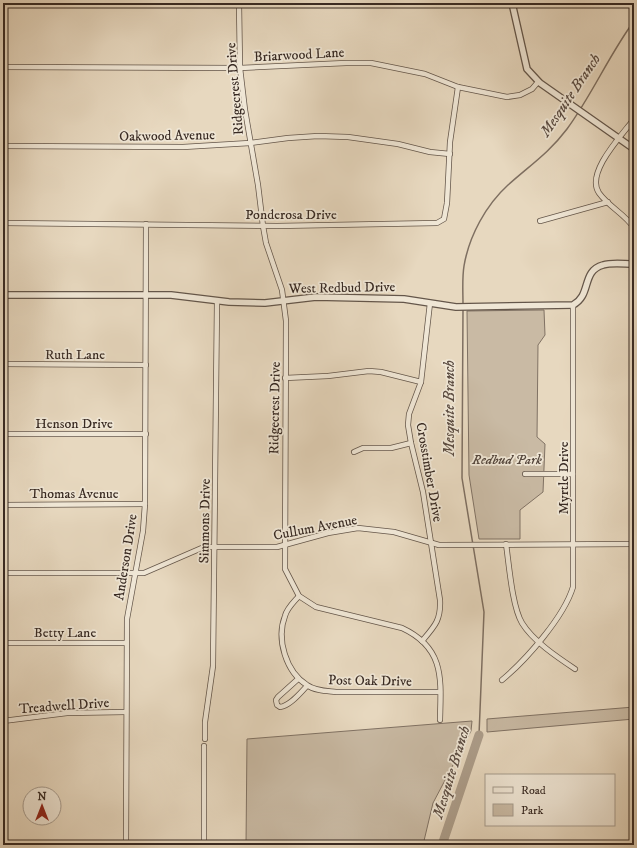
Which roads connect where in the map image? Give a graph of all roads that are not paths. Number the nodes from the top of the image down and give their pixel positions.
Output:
1 (239, 3) edge
2 (512, 3) edge
3 (3, 68) edge
4 (240, 68) junction
5 (538, 82) junction
6 (458, 86) junction
7 (634, 119) edge
8 (619, 139) junction
9 (250, 143) junction
10 (3, 146) edge
11 (634, 149) edge
12 (450, 154) junction
13 (608, 202) junction
14 (540, 221) dead end
15 (3, 223) edge
16 (146, 224) junction
17 (263, 226) junction
18 (634, 228) edge
19 (634, 264) edge
20 (3, 295) edge
21 (147, 295) junction
22 (284, 300) junction
23 (217, 302) junction
24 (430, 303) junction
25 (573, 306) junction
26 (3, 364) edge
27 (146, 365) junction
28 (285, 378) junction
29 (421, 382) junction
30 (3, 434) edge
31 (146, 434) junction
32 (411, 442) junction
33 (354, 452) dead end
34 (525, 474) dead end
35 (573, 474) junction
36 (3, 504) edge
37 (145, 504) junction
38 (431, 543) junction
39 (506, 544) junction
40 (574, 544) junction
41 (634, 544) edge
42 (283, 546) junction
43 (214, 547) junction
44 (3, 573) edge
45 (134, 573) junction
46 (299, 596) junction
47 (422, 641) junction
48 (539, 641) junction
49 (3, 642) edge
50 (126, 643) junction
51 (575, 669) dead end
52 (298, 679) junction
53 (502, 680) dead end
54 (307, 686) junction
55 (440, 692) junction
56 (126, 712) junction
57 (3, 720) edge
58 (440, 720) dead end
59 (205, 739) dead end
60 (204, 746) dead end
61 (126, 845) edge
62 (204, 845) edge

1 - 4 street, Ridgecrest Drive
2 - 5 street
3 - 4 street, Briarwood Lane
4 - 6 street, Briarwood Lane
4 - 9 street, Ridgecrest Drive
5 - 6 street, Briarwood Lane
5 - 8 street
6 - 12 street, Ponderosa Drive
7 - 8 street
8 - 11 street
8 - 13 street
9 - 10 street, Oakwood Avenue
9 - 12 street, Oakwood Avenue
9 - 17 street, Ridgecrest Drive
12 - 17 street, Ponderosa Drive
13 - 14 street
13 - 18 street
15 - 16 street, Ponderosa Drive
16 - 17 street, Ponderosa Drive
16 - 21 street, Anderson Drive
17 - 22 street, Ridgecrest Drive
19 - 25 street
20 - 21 street, West Redbud Drive
21 - 23 street, West Redbud Drive
21 - 27 street, Anderson Drive
22 - 23 street, West Redbud Drive
22 - 24 street, West Redbud Drive
22 - 28 street, Ridgecrest Drive
23 - 43 street, Simmons Drive
24 - 25 street, West Redbud Drive
24 - 29 street, Crosstimber Drive
25 - 35 street, Myrtle Drive
26 - 27 street, Ruth Lane
27 - 31 street, Anderson Drive
28 - 29 street
28 - 42 street, Ridgecrest Drive
29 - 32 street, Crosstimber Drive
30 - 31 street, Henson Drive
31 - 37 street, Anderson Drive
32 - 33 street
32 - 38 street, Crosstimber Drive
34 - 35 street
35 - 40 street, Myrtle Drive
36 - 37 street, Thomas Avenue
37 - 45 street, Anderson Drive
38 - 39 street, Cullum Avenue
38 - 42 street, Cullum Avenue
38 - 47 street, Crosstimber Drive
39 - 40 street, Cullum Avenue
39 - 48 street
40 - 41 street, Cullum Avenue
40 - 48 street, Myrtle Drive
42 - 43 street, Cullum Avenue
42 - 46 street, Ridgecrest Drive
43 - 45 street, Cullum Avenue
43 - 59 street, Simmons Drive
44 - 45 street, Cullum Avenue
45 - 50 street, Anderson Drive
46 - 47 street, Ridgecrest Drive
46 - 52 street, Post Oak Drive
47 - 55 street, Ridgecrest Drive
48 - 51 street
48 - 53 street, Myrtle Drive
49 - 50 street, Betty Lane
50 - 56 street, Anderson Drive
52 - 54 street, Post Oak Drive
52 - 54 street
54 - 55 street, Post Oak Drive
55 - 58 street, Ridgecrest Drive
56 - 57 street, Treadwell Drive
56 - 61 street, Anderson Drive
60 - 62 street

